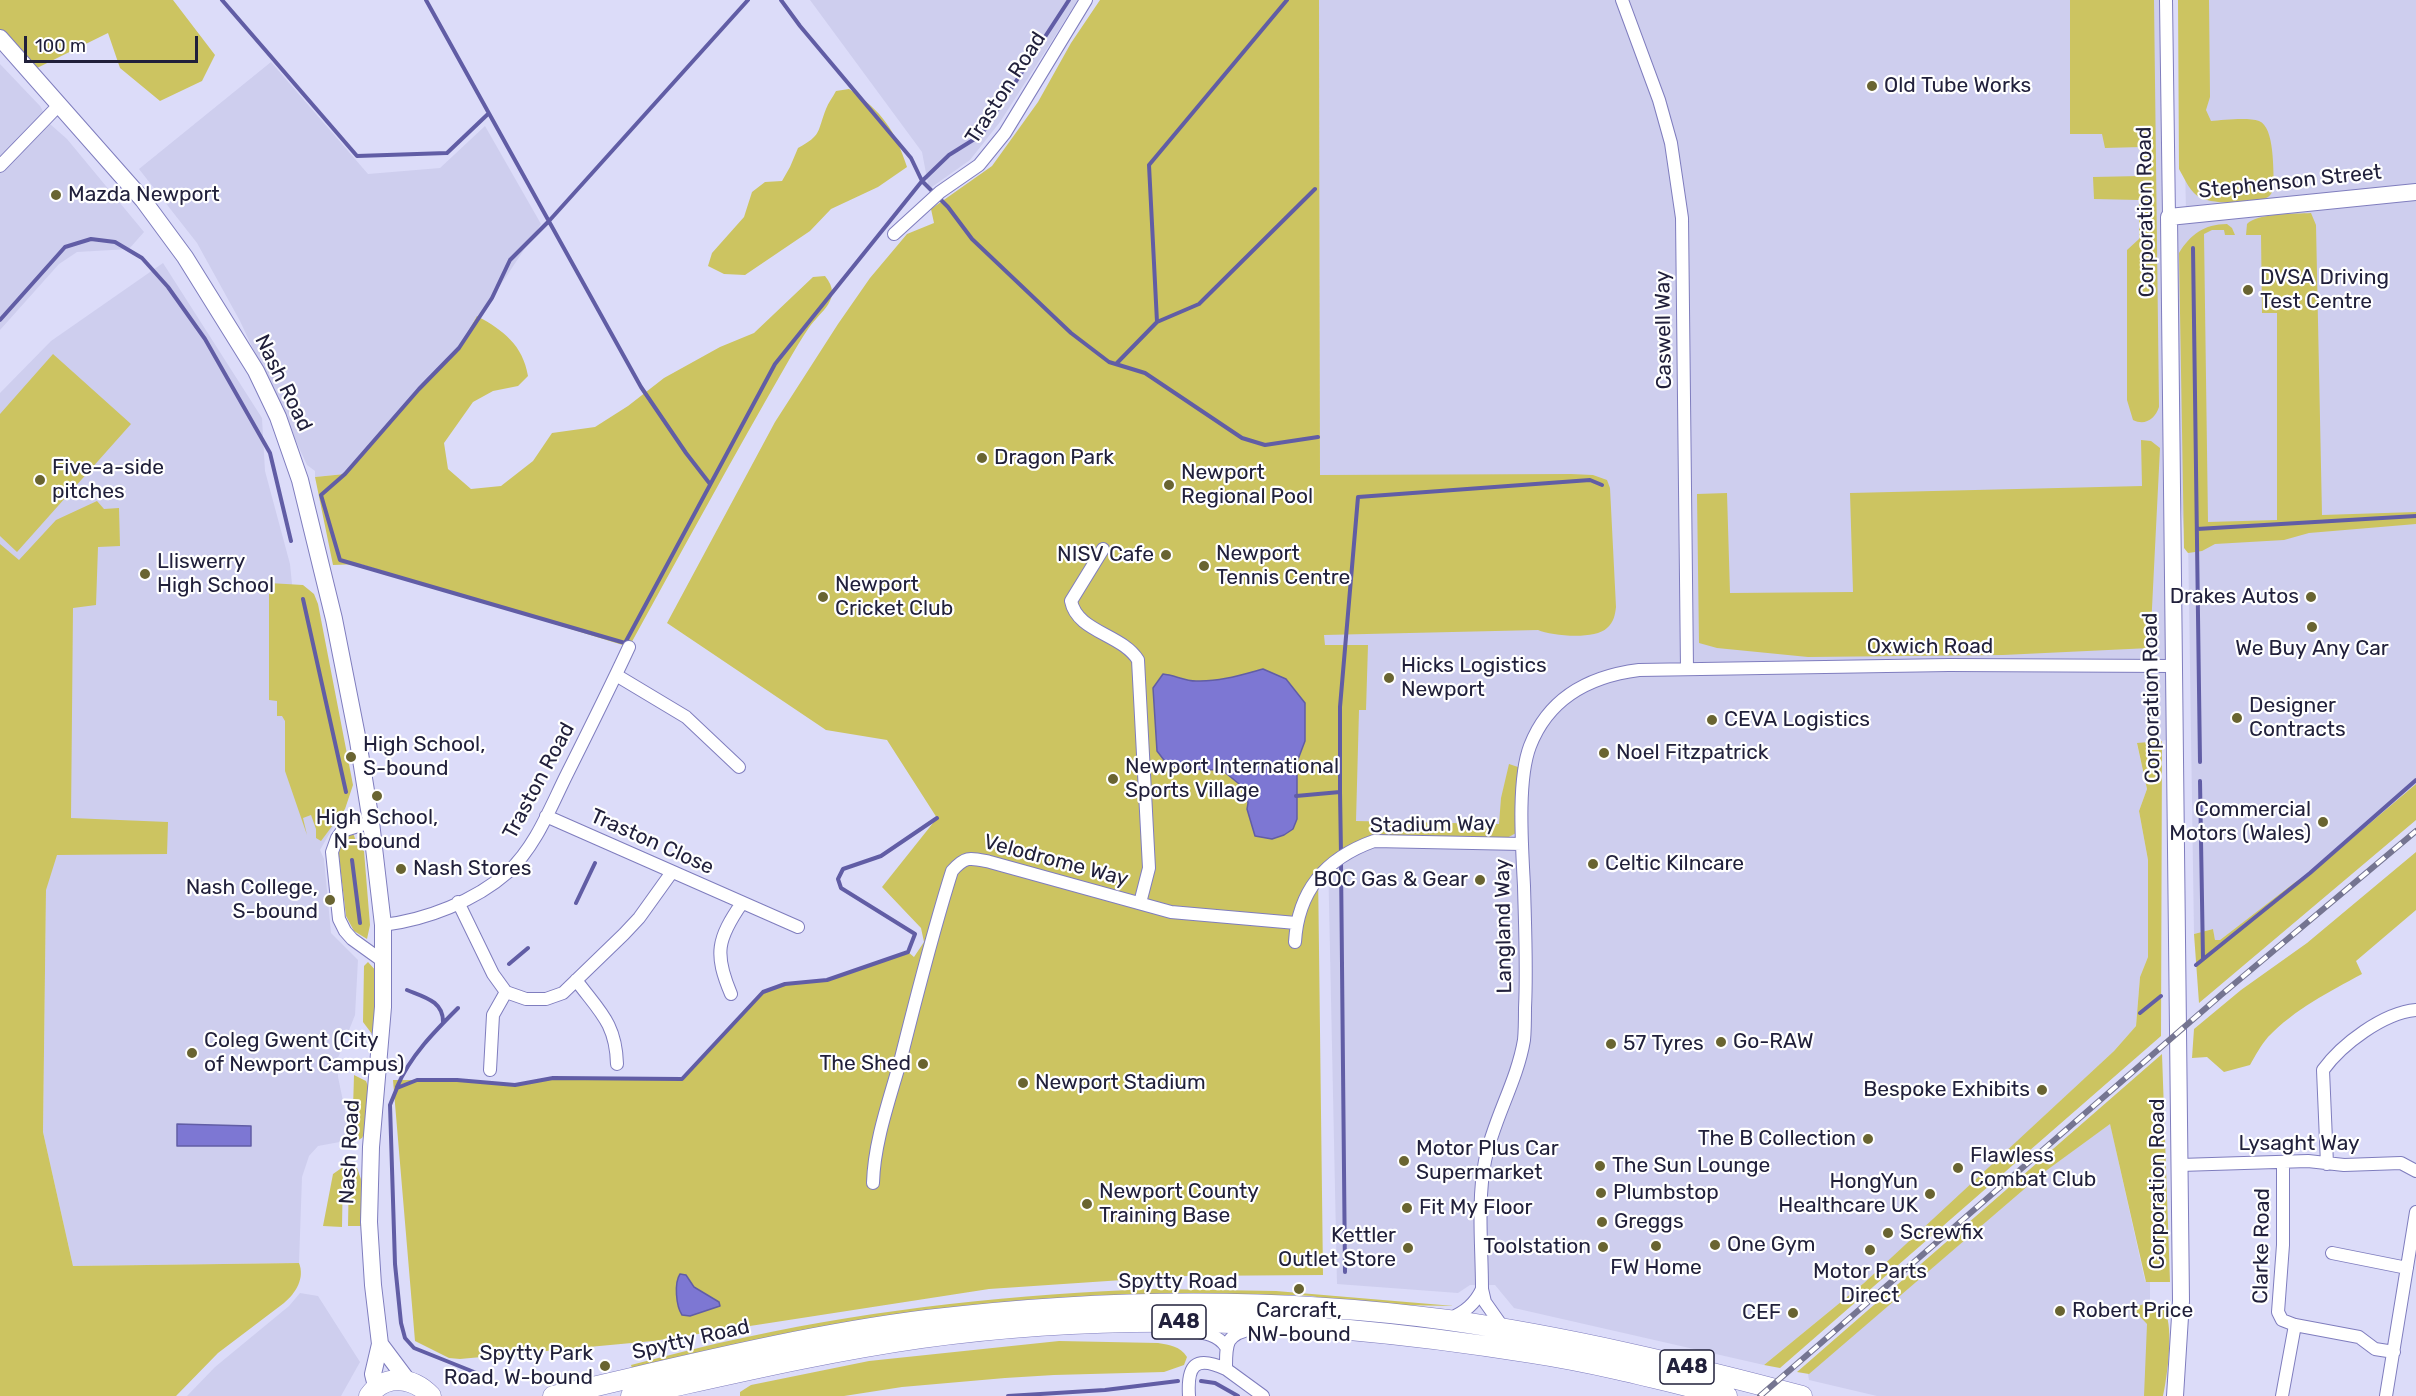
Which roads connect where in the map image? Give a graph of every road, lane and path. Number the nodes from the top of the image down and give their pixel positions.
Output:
1 (1086, 0) edge
2 (1622, 0) edge
3 (2166, 0) edge
4 (0, 38) edge
5 (60, 104) junction
6 (0, 166) edge
7 (2416, 192) edge
8 (2169, 217) junction
9 (894, 234) dead end
10 (1103, 549) dead end
11 (629, 647) dead end
12 (2174, 666) junction
13 (1687, 669) junction
14 (616, 675) junction
15 (739, 766) dead end
16 (546, 816) junction
17 (371, 822) junction
18 (1522, 844) junction
19 (672, 872) junction
20 (458, 902) junction
21 (742, 903) junction
22 (1140, 903) junction
23 (1296, 923) junction
24 (383, 925) junction
25 (798, 927) dead end
26 (1294, 942) dead end
27 (384, 962) junction
28 (576, 980) junction
29 (506, 992) junction
30 (731, 994) dead end
31 (2416, 1010) edge
32 (617, 1064) dead end
33 (490, 1070) dead end
34 (2283, 1162) junction
35 (2327, 1164) junction
36 (2180, 1165) junction
37 (2416, 1171) edge
38 (873, 1183) dead end
39 (2416, 1212) edge
40 (2332, 1253) dead end
41 (2407, 1269) junction
42 (1482, 1288) junction
43 (2402, 1301) junction
44 (2416, 1303) edge
45 (1447, 1320) junction
46 (1141, 1322) junction
47 (2295, 1325) junction
48 (1331, 1328) junction
49 (1504, 1329) junction
50 (380, 1344) junction
51 (1226, 1347) junction
52 (2394, 1352) junction
53 (1226, 1369) junction
54 (407, 1380) junction
55 (373, 1391) edge
56 (431, 1396) edge
57 (553, 1396) edge
58 (631, 1396) edge
59 (1189, 1396) edge
60 (1263, 1396) edge
61 (1727, 1396) edge
62 (1802, 1396) edge
63 (2175, 1396) edge
64 (2282, 1396) edge
65 (2386, 1396) edge

1 - 9 street, Traston Road
2 - 13 street, Caswell Way
3 - 8 street, Corporation Road
4 - 5 street, Nash Road
5 - 6 street
5 - 17 street, Nash Road
7 - 8 street, Stephenson Street
8 - 12 street, Corporation Road
10 - 22 street
11 - 14 street, Traston Road
12 - 13 street, Oxwich Road
12 - 36 street, Corporation Road
13 - 18 street, Langland Way
14 - 15 street
14 - 16 street, Traston Road
16 - 19 street, Traston Close
16 - 20 street, Traston Road
17 - 24 street, Nash Road
17 - 27 street
18 - 23 street, Stadium Way
18 - 42 street, Langland Way
19 - 21 street, Traston Close
19 - 28 street
20 - 24 street, Traston Road
20 - 29 street
21 - 25 street, Traston Close
21 - 30 street
22 - 23 street, Velodrome Way
22 - 38 street, Velodrome Way
23 - 26 street, Stadium Way
24 - 27 street, Nash Road
27 - 50 street, Nash Road
28 - 29 street
28 - 32 street
29 - 33 street
31 - 35 street
34 - 35 street, Lysaght Way
34 - 36 street, Lysaght Way
34 - 47 street, Clarke Road
35 - 37 street, Lysaght Way
36 - 63 street, Corporation Road
39 - 41 street
40 - 41 street
41 - 43 street
42 - 45 street
42 - 49 street, Langland Way
43 - 44 street
43 - 52 street
45 - 49 main road, Spytty Road / A48
45 - 57 main road, Spytty Road / A48
46 - 48 main road, Spytty Road / A48
46 - 51 street
46 - 58 main road, Spytty Road / A48
47 - 52 street, Clarke Road
47 - 64 street
48 - 51 street
48 - 61 main road, Spytty Road / A48
49 - 62 main road, Spytty Road / A48
50 - 54 street
50 - 55 street, Nash Road
51 - 53 street
52 - 65 street
53 - 59 street
53 - 60 street
54 - 55 main road
54 - 56 main road

